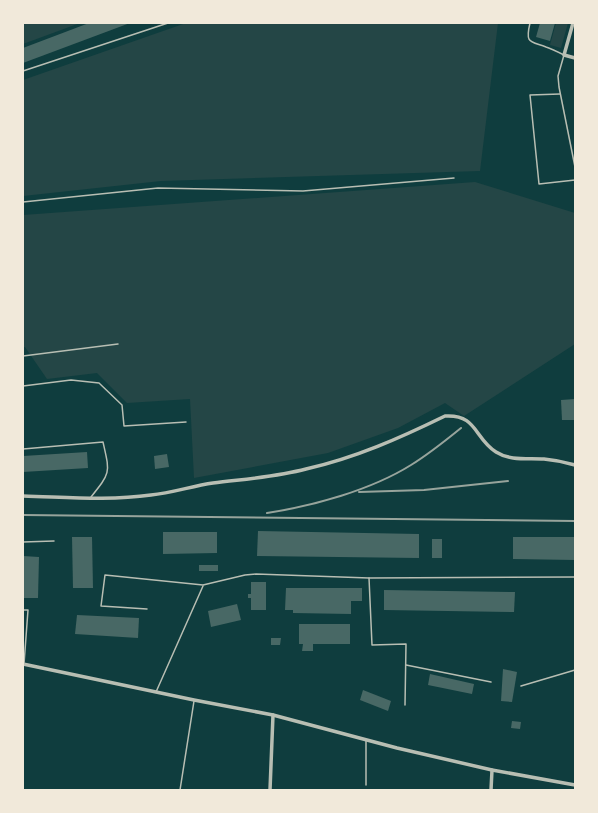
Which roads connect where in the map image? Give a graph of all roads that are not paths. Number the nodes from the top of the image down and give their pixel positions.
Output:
1 (168, 23) edge
2 (530, 23) edge
3 (573, 23) edge
4 (564, 55) junction
5 (575, 58) edge
6 (23, 70) edge
7 (560, 94) junction
8 (575, 167) edge
9 (454, 178) dead end
10 (575, 180) edge
11 (23, 202) edge
12 (118, 344) dead end
13 (23, 356) edge
14 (23, 386) edge
15 (186, 422) dead end
16 (23, 449) edge
17 (575, 465) edge
18 (23, 496) edge
19 (91, 498) junction
20 (54, 541) dead end
21 (23, 542) edge
22 (575, 577) edge
23 (369, 578) junction
24 (203, 585) junction
25 (147, 609) dead end
26 (23, 610) edge
27 (23, 664) edge
28 (406, 665) junction
29 (575, 670) edge
30 (491, 682) dead end
31 (521, 686) dead end
32 (156, 692) junction
33 (194, 700) junction
34 (405, 705) dead end
35 (273, 715) junction
36 (366, 739) junction
37 (492, 770) junction
38 (366, 785) dead end
39 (575, 785) edge
40 (180, 790) edge
41 (270, 790) edge
42 (491, 790) edge

1 - 6 lane
2 - 4 lane
3 - 4 street
4 - 5 street
4 - 7 lane
7 - 8 lane
7 - 10 lane
9 - 11 lane
12 - 13 lane
14 - 15 lane
16 - 19 lane
17 - 19 street
18 - 19 street
20 - 21 lane
22 - 23 lane
23 - 24 lane
23 - 28 lane
24 - 25 lane
24 - 32 lane
26 - 27 lane
27 - 32 street
28 - 30 lane
28 - 34 lane
29 - 31 lane
32 - 33 street
33 - 35 street
33 - 40 lane
35 - 36 street
35 - 41 street
36 - 37 street
36 - 38 lane
37 - 39 street
37 - 42 street

